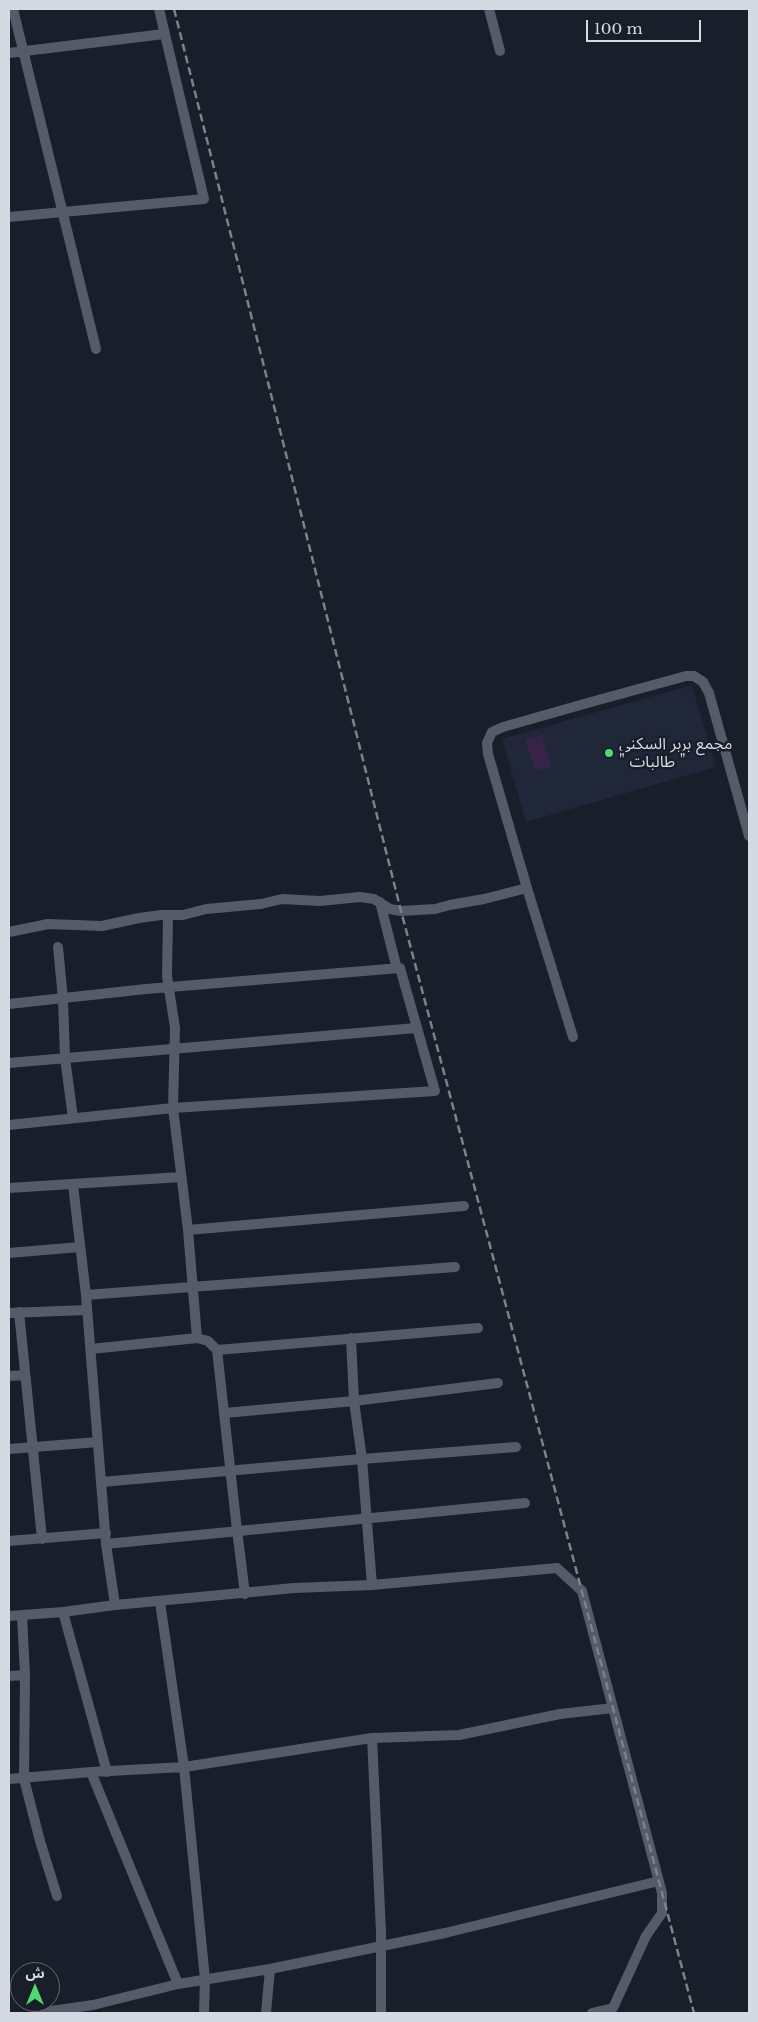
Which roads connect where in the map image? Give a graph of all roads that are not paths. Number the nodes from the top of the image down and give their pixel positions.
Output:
1 (13, 9) edge
2 (159, 9) edge
3 (489, 9) edge
4 (164, 34) junction
5 (24, 50) junction
6 (500, 51) dead end
7 (9, 53) edge
8 (63, 212) junction
9 (9, 218) edge
10 (96, 349) dead end
11 (749, 836) edge
12 (526, 888) junction
13 (380, 902) junction
14 (168, 915) junction
15 (9, 932) edge
16 (58, 947) dead end
17 (396, 969) junction
18 (168, 988) junction
19 (63, 999) junction
20 (9, 1004) edge
21 (416, 1028) junction
22 (572, 1037) dead end
23 (175, 1049) junction
24 (65, 1058) junction
25 (9, 1064) edge
26 (173, 1108) junction
27 (73, 1118) junction
28 (9, 1125) edge
29 (181, 1177) junction
30 (73, 1185) junction
31 (9, 1188) edge
32 (464, 1206) dead end
33 (188, 1230) junction
34 (80, 1247) junction
35 (9, 1253) edge
36 (455, 1266) dead end
37 (192, 1287) junction
38 (86, 1295) junction
39 (87, 1310) junction
40 (14, 1313) edge
41 (478, 1328) dead end
42 (197, 1338) junction
43 (351, 1338) junction
44 (90, 1350) junction
45 (217, 1350) junction
46 (25, 1375) junction
47 (9, 1376) edge
48 (498, 1383) dead end
49 (354, 1401) junction
50 (225, 1413) junction
51 (98, 1442) junction
52 (516, 1447) dead end
53 (33, 1448) junction
54 (9, 1449) edge
55 (362, 1458) junction
56 (231, 1471) junction
57 (102, 1482) junction
58 (525, 1503) dead end
59 (366, 1520) junction
60 (236, 1530) junction
61 (42, 1539) junction
62 (106, 1539) junction
63 (9, 1541) edge
64 (372, 1585) junction
65 (246, 1594) junction
66 (160, 1602) junction
67 (115, 1605) junction
68 (63, 1612) junction
69 (22, 1615) junction
70 (9, 1616) edge
71 (26, 1675) junction
72 (9, 1676) edge
73 (613, 1708) junction
74 (372, 1738) junction
75 (184, 1767) junction
76 (92, 1772) junction
77 (107, 1772) junction
78 (9, 1779) edge
79 (24, 1779) junction
80 (659, 1881) junction
81 (57, 1896) dead end
82 (381, 1946) junction
83 (270, 1969) junction
84 (205, 1979) junction
85 (178, 1984) junction
86 (94, 2009) edge
87 (37, 2013) edge
88 (204, 2013) edge
89 (266, 2013) edge
90 (381, 2013) edge
91 (592, 2013) edge

1 - 5 street
2 - 4 street
3 - 6 street
4 - 5 street
4 - 8 street
5 - 7 street
5 - 8 street
8 - 9 street
8 - 10 street
11 - 12 street
12 - 13 street
12 - 22 street
13 - 14 street
13 - 17 street
14 - 15 street
14 - 18 street
16 - 19 street
17 - 18 street
17 - 21 street
18 - 19 street
18 - 23 street
19 - 20 street
19 - 24 street
21 - 23 street
21 - 26 street
23 - 24 street
23 - 26 street
24 - 25 street
24 - 27 street
26 - 27 street
26 - 29 street
27 - 28 street
29 - 30 street
29 - 33 street
30 - 31 street
30 - 34 street
32 - 33 street
33 - 37 street
34 - 35 street
34 - 38 street
36 - 37 street
37 - 38 street
37 - 42 street
38 - 39 street
39 - 40 street
39 - 44 street
40 - 46 street
41 - 43 street
42 - 44 street
42 - 45 street
43 - 45 street
43 - 49 street
44 - 51 street
45 - 50 street
46 - 47 street
46 - 53 street
48 - 49 street
49 - 50 street
49 - 55 street
50 - 56 street
51 - 53 street
51 - 57 street
52 - 55 street
53 - 54 street
53 - 61 street
55 - 56 street
55 - 59 street
56 - 57 street
56 - 60 street
57 - 62 street
58 - 59 street
59 - 60 street
59 - 64 street
60 - 62 street
60 - 65 street
61 - 62 street
61 - 63 street
62 - 67 street
64 - 65 street
64 - 73 street
65 - 66 street
66 - 67 street
66 - 75 street
67 - 68 street
68 - 69 street
68 - 77 street
69 - 70 street
69 - 71 street
71 - 72 street
71 - 79 street
73 - 74 street
73 - 80 street
74 - 75 street
74 - 82 street
75 - 77 street
75 - 84 street
76 - 77 street
76 - 79 street
76 - 85 street
78 - 79 street
79 - 81 street
80 - 82 street
80 - 91 street
82 - 83 street
82 - 90 street
83 - 84 street
83 - 89 street
84 - 85 street
84 - 88 street
85 - 86 street
86 - 87 street

